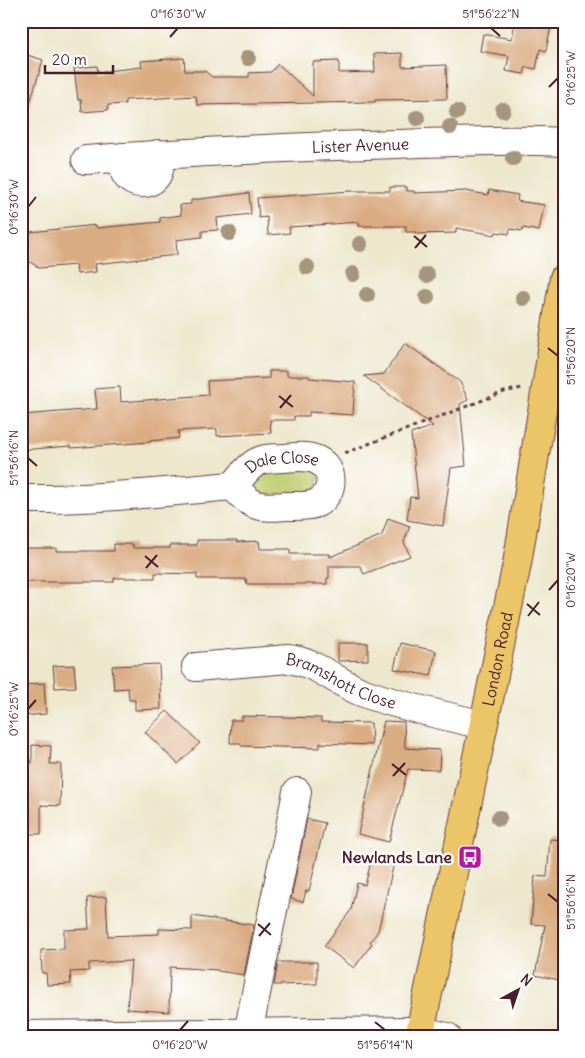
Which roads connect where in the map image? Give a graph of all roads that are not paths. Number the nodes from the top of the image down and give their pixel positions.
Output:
1 (564, 142) edge
2 (86, 160) dead end
3 (564, 278) edge
4 (233, 486) junction
5 (21, 499) edge
6 (196, 667) dead end
7 (483, 725) junction
8 (297, 792) dead end
9 (248, 1033) junction
10 (420, 1034) edge
11 (28, 1035) edge
12 (447, 1037) edge

1 - 2 street, Lister Avenue
3 - 7 main road, London Road
4 - 4 street, Dale Close
4 - 5 street, Dale Close
6 - 7 street, Bramshott Close
7 - 10 main road, London Road
8 - 9 street
9 - 10 street
9 - 11 street
10 - 12 street

